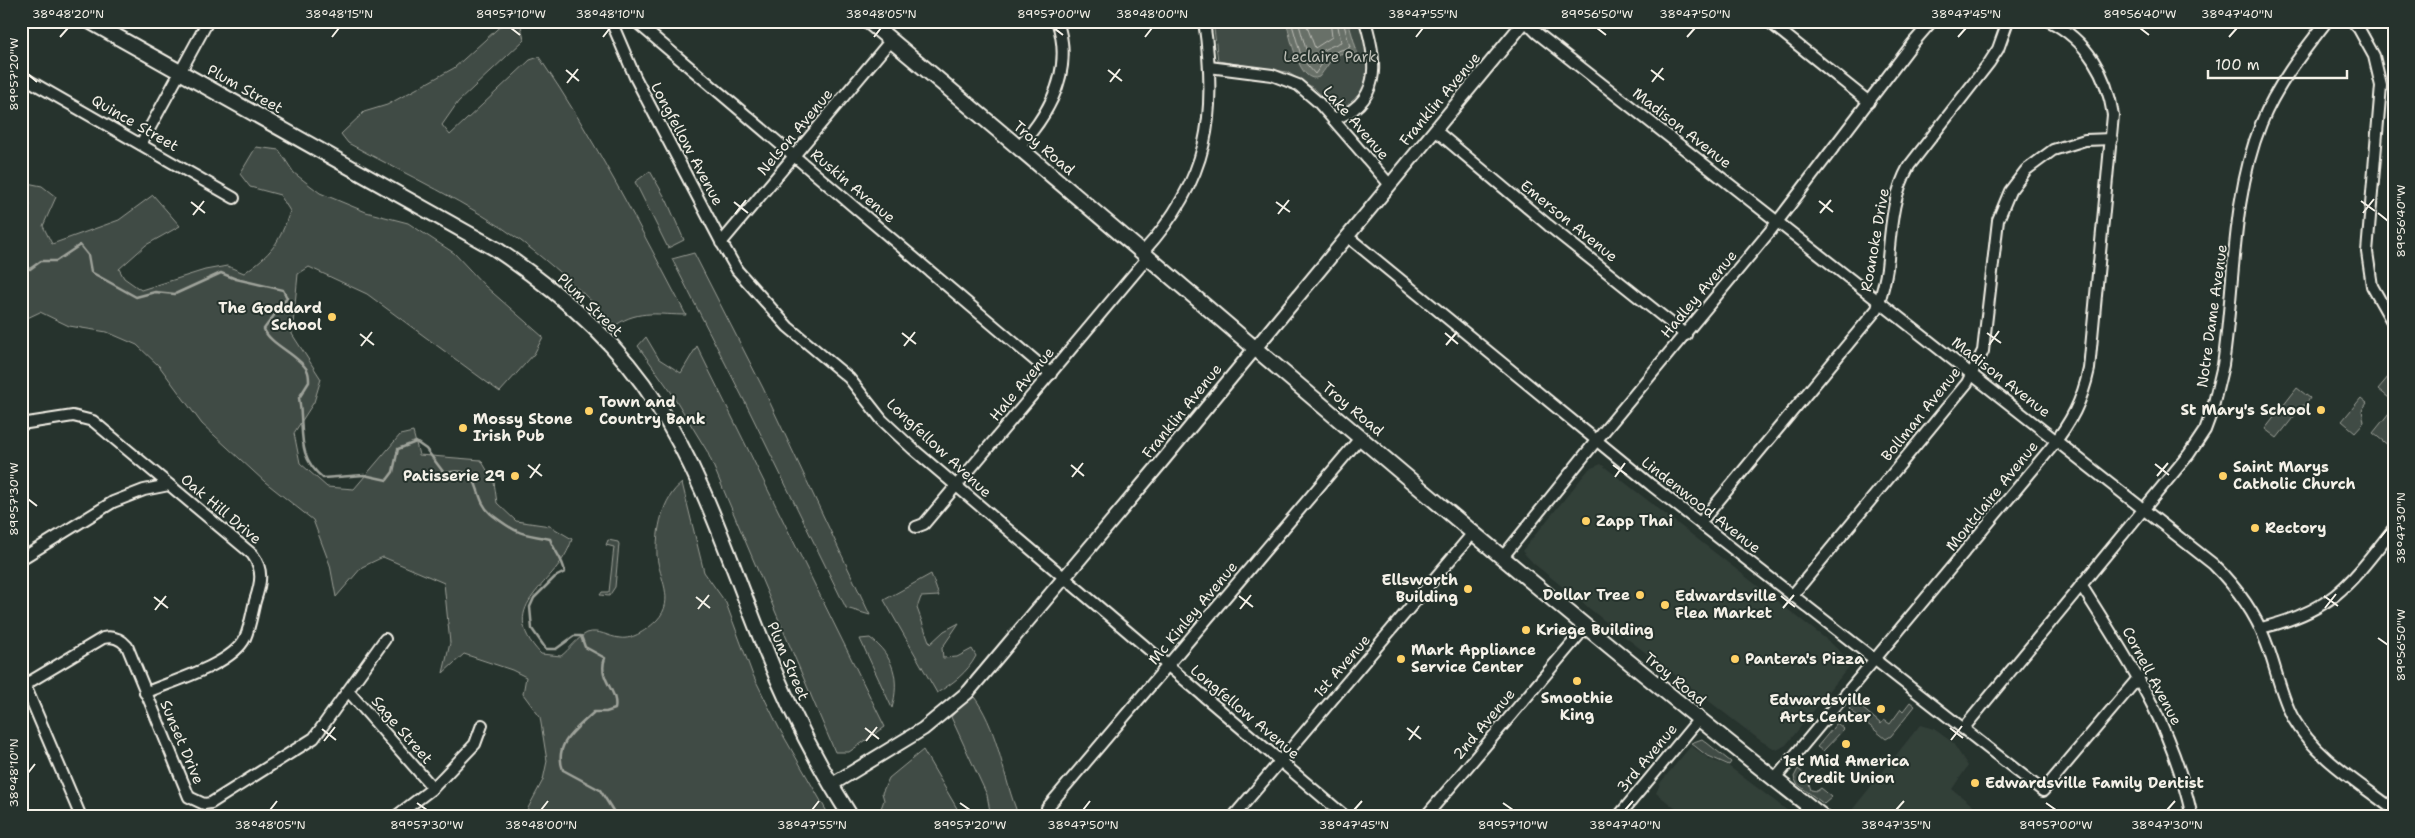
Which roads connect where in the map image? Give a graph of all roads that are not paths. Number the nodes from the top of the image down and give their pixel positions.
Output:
1 (89, 21) edge
2 (208, 21) edge
3 (610, 21) edge
4 (635, 21) edge
5 (868, 21) edge
6 (1058, 21) edge
7 (1204, 21) edge
8 (1365, 21) edge
9 (1525, 21) edge
10 (1768, 21) edge
11 (1922, 21) edge
12 (1932, 21) edge
13 (2008, 21) edge
14 (2049, 21) edge
15 (2327, 21) edge
16 (2352, 21) edge
17 (891, 40) junction
18 (1912, 43) junction
19 (1209, 67) junction
20 (180, 72) junction
21 (21, 76) edge
22 (1869, 102) junction
23 (1332, 119) junction
24 (1435, 130) junction
25 (2112, 139) junction
26 (141, 144) junction
27 (1019, 147) junction
28 (794, 156) junction
29 (1390, 185) junction
30 (234, 198) dead end
31 (1777, 221) junction
32 (1347, 236) junction
33 (721, 243) junction
34 (1146, 254) junction
35 (1879, 301) junction
36 (2394, 325) edge
37 (1686, 335) junction
38 (1254, 347) junction
39 (1051, 374) junction
40 (1972, 374) junction
41 (21, 424) edge
42 (1362, 437) junction
43 (2056, 440) junction
44 (1596, 441) junction
45 (169, 485) junction
46 (956, 486) junction
47 (2144, 510) junction
48 (1700, 523) junction
49 (916, 527) dead end
50 (2394, 528) edge
51 (1473, 533) junction
52 (1502, 558) junction
53 (21, 559) edge
54 (1064, 579) junction
55 (2080, 585) junction
56 (1792, 596) junction
57 (1586, 628) junction
58 (2261, 628) junction
59 (385, 639) dead end
60 (1874, 660) junction
61 (1168, 666) junction
62 (2139, 677) junction
63 (22, 683) edge
64 (349, 692) junction
65 (145, 693) junction
66 (1699, 720) junction
67 (482, 725) dead end
68 (1963, 729) junction
69 (1280, 761) junction
70 (1775, 780) junction
71 (831, 785) junction
72 (433, 788) junction
73 (1047, 808) dead end
74 (2394, 810) edge
75 (1815, 814) edge
76 (81, 817) edge
77 (395, 817) edge
78 (851, 817) edge
79 (1233, 817) edge
80 (1346, 817) edge
81 (1425, 817) edge
82 (1618, 817) edge
83 (2192, 817) edge

1 - 20 main road, Plum Street
2 - 20 street
3 - 33 street, Longfellow Avenue
4 - 28 street, Ruskin Avenue
5 - 17 main road, Troy Road
6 - 27 street
7 - 19 street, Hale Avenue
8 - 23 street
9 - 24 street, Franklin Avenue
9 - 31 street, Madison Avenue
10 - 22 street
11 - 18 street, Hadley Avenue
12 - 18 street, Hadley Avenue
13 - 35 street, Roanoke Drive
14 - 25 street, Montclaire Avenue
15 - 47 street, Notre Dame Avenue
16 - 36 street
17 - 27 main road, Troy Road
17 - 28 street, Nelson Avenue
18 - 22 street, Hadley Avenue
19 - 23 street, Lake Avenue
19 - 34 street, Hale Avenue
20 - 26 street
20 - 71 main road, Plum Street
21 - 26 street, Quince Street
22 - 31 street, Hadley Avenue
23 - 29 street, Lake Avenue
24 - 29 street, Franklin Avenue
24 - 37 street, Emerson Avenue
25 - 40 street, Bollman Avenue
25 - 43 street, Montclaire Avenue
26 - 30 street, Quince Street
27 - 34 main road, Troy Road
28 - 33 street, Nelson Avenue
28 - 39 street, Ruskin Avenue
29 - 32 street, Franklin Avenue
31 - 35 street, Madison Avenue
31 - 37 street, Hadley Avenue
32 - 38 street, Franklin Avenue
32 - 44 street, Lindenwood Avenue
33 - 46 street, Longfellow Avenue
34 - 38 main road, Troy Road
34 - 39 street, Hale Avenue
35 - 40 street, Madison Avenue
35 - 48 street, Roanoke Drive
37 - 44 street, Hadley Avenue
38 - 42 main road, Troy Road
38 - 54 street, Franklin Avenue
39 - 46 street, Hale Avenue
40 - 43 street, Madison Avenue
40 - 56 street, Bollman Avenue
41 - 45 street, Oak Hill Drive
42 - 51 main road, Troy Road
42 - 61 street, Mc Kinley Avenue
43 - 47 street, Madison Avenue
43 - 60 street, Montclaire Avenue
44 - 48 street, Lindenwood Avenue
44 - 52 street, Hadley Avenue
45 - 53 street
45 - 65 street, Oak Hill Drive
46 - 49 street, Hale Avenue
46 - 54 street, Longfellow Avenue
47 - 55 street, Notre Dame Avenue
47 - 58 street, Madison Avenue
48 - 56 street, Lindenwood Avenue
50 - 58 street
51 - 52 main road, Troy Road
51 - 69 street, 1st Avenue
52 - 57 main road, Troy Road
54 - 61 street, Longfellow Avenue
54 - 71 street, Franklin Avenue
55 - 62 street, Cornell Avenue
55 - 68 street, Notre Dame Avenue
56 - 60 street, Lindenwood Avenue
57 - 66 main road, Troy Road
57 - 81 street, 2nd Avenue
58 - 74 street, Madison Avenue
59 - 64 street, Sunset Drive
60 - 68 street, Lindenwood Avenue
60 - 70 street, Montclaire Avenue
61 - 69 street, Longfellow Avenue
61 - 73 street, Mc Kinley Avenue
62 - 68 street, Lindenwood Avenue
62 - 83 street, Cornell Avenue
63 - 65 street, Sunset Drive
63 - 76 street
64 - 65 street, Sunset Drive
64 - 72 street, Sage Street
66 - 70 main road, Troy Road
66 - 82 street, 3rd Avenue
67 - 72 street
69 - 79 street, 1st Avenue
69 - 80 street, Longfellow Avenue
70 - 75 main road, Troy Road
71 - 78 main road, Plum Street
72 - 77 street

